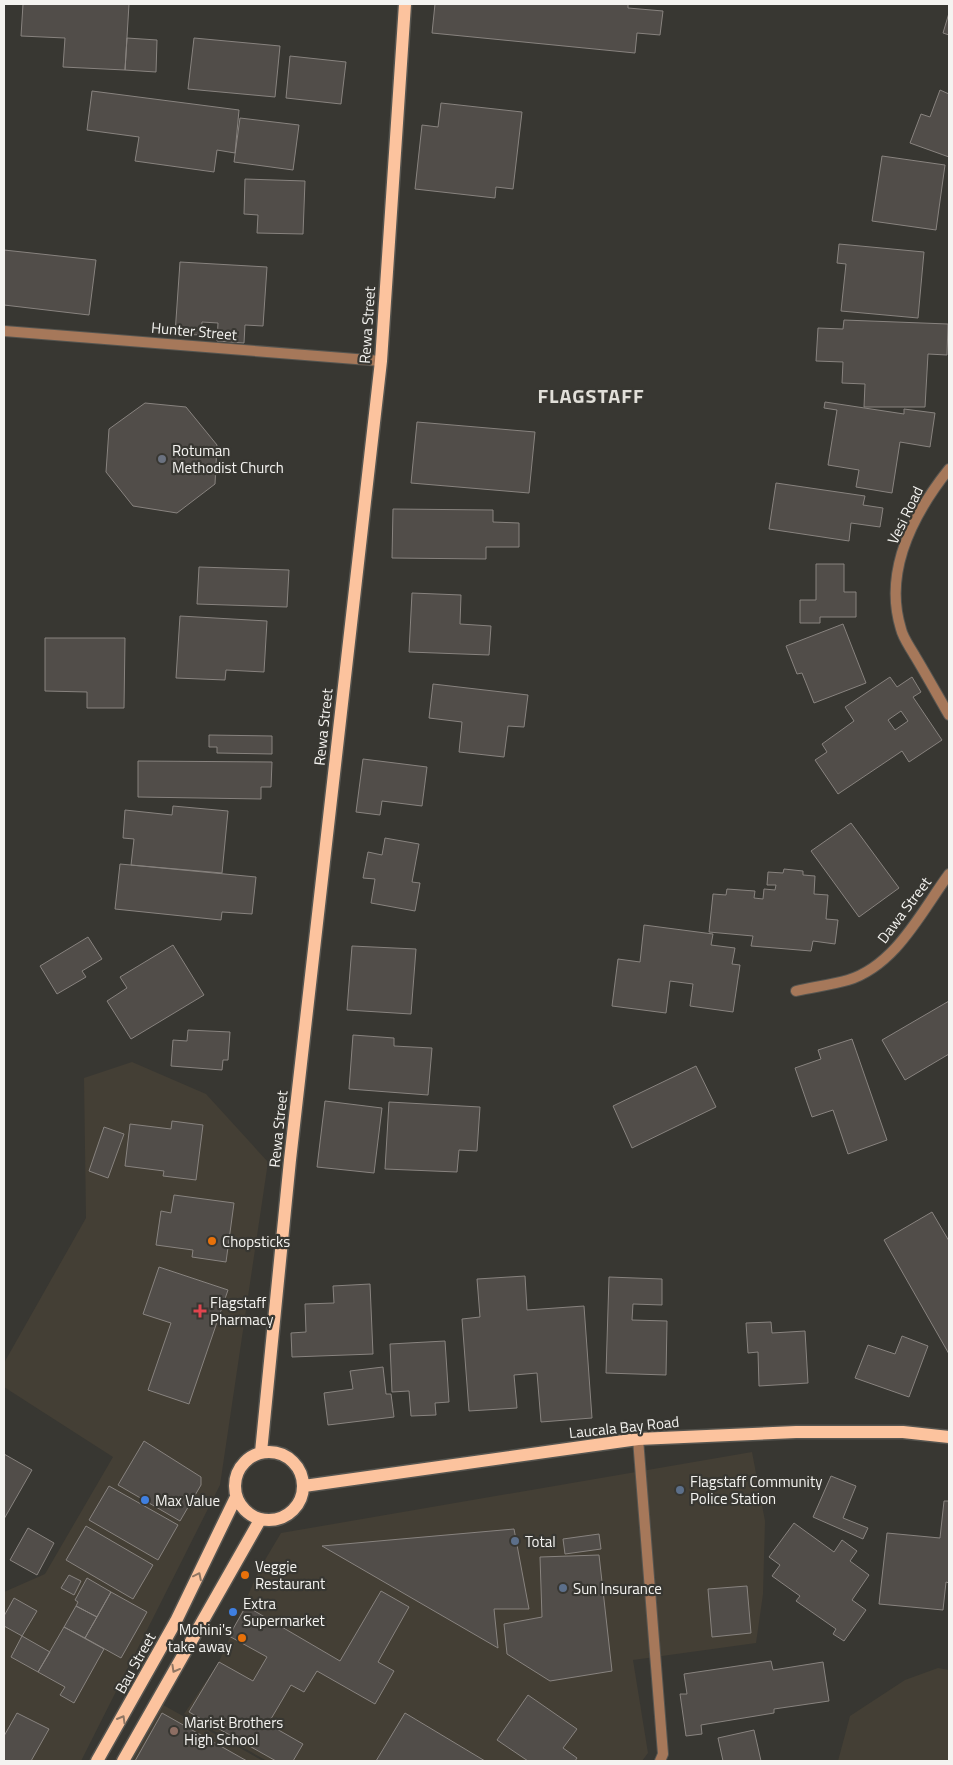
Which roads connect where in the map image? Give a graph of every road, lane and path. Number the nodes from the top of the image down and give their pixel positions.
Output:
1 (406, 4) edge
2 (4, 331) edge
3 (381, 362) junction
4 (949, 469) edge
5 (949, 715) edge
6 (949, 874) edge
7 (796, 991) dead end
8 (949, 1437) edge
9 (638, 1439) junction
10 (261, 1452) junction
11 (304, 1486) junction
12 (236, 1497) junction
13 (260, 1520) junction
14 (98, 1761) edge
15 (123, 1761) edge
16 (660, 1761) edge

1 - 3 main road, Rewa Street
2 - 3 street, Hunter Street
3 - 10 main road, Rewa Street
4 - 5 street, Vesi Road
6 - 7 street, Dawa Street
8 - 9 main road, Laucala Bay Road
9 - 11 main road, Laucala Bay Road
9 - 16 street
10 - 11 main road
10 - 12 main road
11 - 13 main road
12 - 13 main road
14 -> 12 main road, Bau Street
13 -> 15 main road

